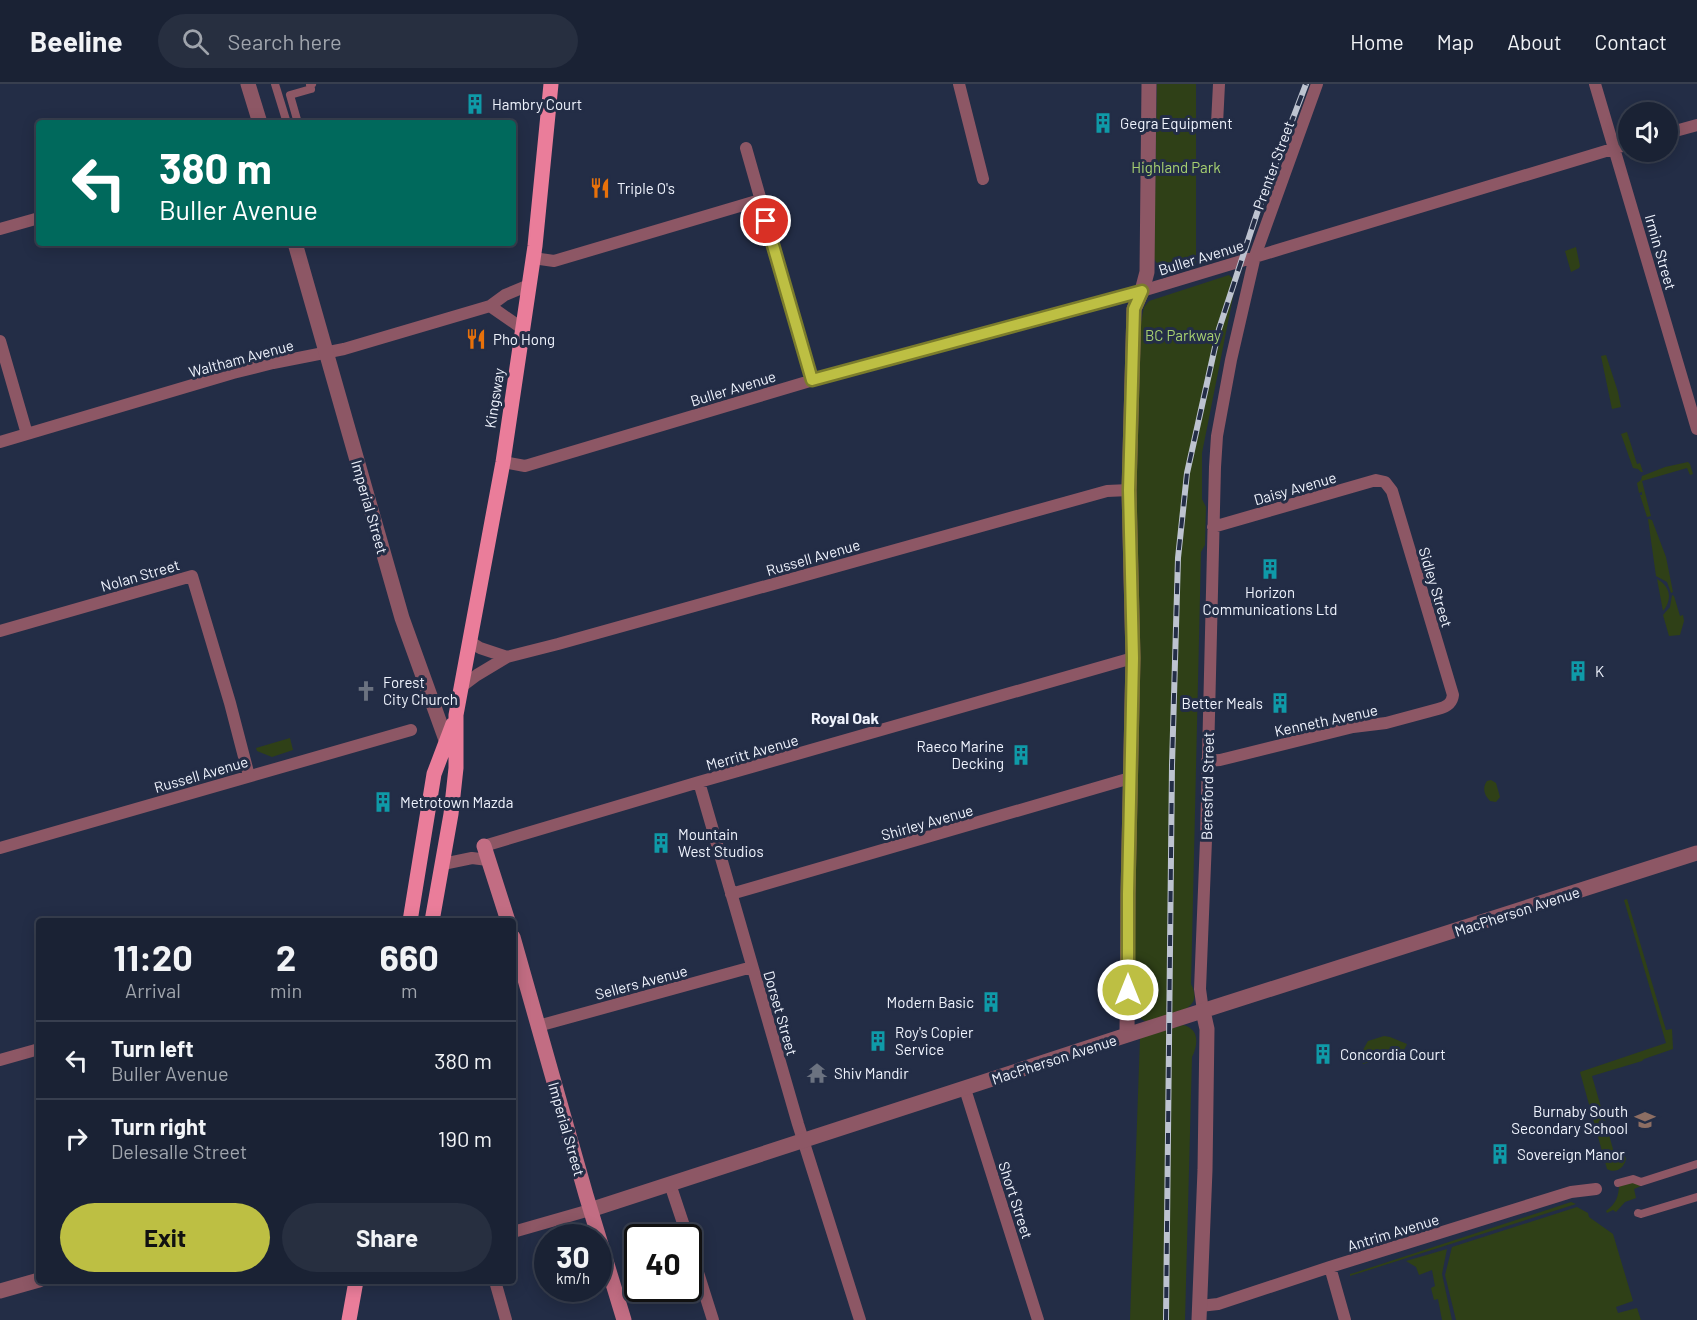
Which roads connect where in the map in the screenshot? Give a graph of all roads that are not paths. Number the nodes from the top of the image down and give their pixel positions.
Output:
1 (248, 84) edge
2 (275, 84) edge
3 (312, 84) edge
4 (551, 84) edge
5 (959, 84) edge
6 (1149, 84) edge
7 (1219, 84) edge
8 (1317, 84) edge
9 (1595, 84) edge
10 (259, 120) edge
11 (286, 120) edge
12 (297, 120) edge
13 (1217, 124) dead end
14 (1697, 125) edge
15 (1678, 130) edge
16 (1618, 147) edge
17 (746, 148) dead end
18 (1615, 148) junction
19 (983, 179) dead end
20 (760, 200) junction
21 (36, 219) edge
22 (0, 230) edge
23 (296, 246) edge
24 (1255, 256) junction
25 (533, 258) junction
26 (529, 285) junction
27 (1142, 291) junction
28 (490, 306) junction
29 (523, 329) junction
30 (0, 341) edge
31 (326, 352) junction
32 (812, 380) junction
33 (1697, 429) edge
34 (27, 434) junction
35 (0, 442) edge
36 (502, 462) junction
37 (1385, 482) joint
38 (1129, 490) junction
39 (1213, 527) junction
40 (0, 631) edge
41 (469, 641) junction
42 (507, 657) junction
43 (1133, 658) junction
44 (461, 687) junction
45 (1450, 703) joint
46 (456, 715) junction
47 (411, 730) dead end
48 (446, 740) junction
49 (1207, 761) junction
50 (456, 768) junction
51 (249, 776) junction
52 (1130, 778) junction
53 (699, 782) junction
54 (0, 848) edge
55 (486, 853) junction
56 (1697, 853) edge
57 (442, 864) junction
58 (731, 894) junction
59 (410, 918) edge
60 (433, 918) edge
61 (507, 918) edge
62 (516, 948) edge
63 (752, 967) junction
64 (1203, 1011) junction
65 (538, 1026) junction
66 (1127, 1035) junction
67 (36, 1050) edge
68 (0, 1060) edge
69 (965, 1089) junction
70 (803, 1141) junction
71 (1697, 1164) edge
72 (1618, 1183) dead end
73 (670, 1184) junction
74 (1596, 1189) dead end
75 (1697, 1197) edge
76 (591, 1210) junction
77 (1638, 1213) dead end
78 (683, 1224) edge
79 (516, 1231) edge
80 (1330, 1267) junction
81 (36, 1281) edge
82 (355, 1284) edge
83 (496, 1284) edge
84 (702, 1284) edge
85 (0, 1291) edge
86 (1200, 1313) edge
87 (349, 1320) edge
88 (506, 1320) edge
89 (624, 1320) edge
90 (713, 1320) edge
91 (861, 1320) edge
92 (1038, 1320) edge
93 (1345, 1320) edge

1 - 10 street
2 - 11 street
3 - 12 street
4 - 25 main road, Kingsway
5 - 19 street
6 - 27 street
7 - 13 street
8 - 24 street, Prenter Street
9 - 18 street, Irmin Street
14 - 15 street
16 - 18 street, Buller Avenue
17 - 20 street
18 - 24 street, Buller Avenue
18 - 33 street, Irmin Street
20 - 25 street
20 - 32 street
21 - 22 street
23 - 31 street, Imperial Street
24 - 27 street, Buller Avenue
24 - 39 street, Beresford Street
25 - 26 main road, Kingsway
26 - 28 street, Waltham Avenue
26 - 29 main road, Kingsway
27 - 32 street, Buller Avenue
27 - 38 street
28 - 29 street
28 - 31 street, Waltham Avenue
29 - 36 main road, Kingsway
30 - 34 street
31 - 34 street, Waltham Avenue
31 - 48 street, Imperial Street
32 - 36 street, Buller Avenue
34 - 35 street, Waltham Avenue
36 - 41 main road, Kingsway
37 - 39 street, Daisy Avenue
37 - 45 street, Sidley Street
38 - 42 street, Russell Avenue
38 - 43 street
39 - 49 street, Beresford Street
40 - 51 street, Nolan Street
41 - 42 street
41 - 44 main road, Kingsway
42 - 44 street, Russell Avenue
43 - 52 street
43 - 53 street, Merritt Avenue
44 - 46 main road, Kingsway
45 - 49 street, Kenneth Avenue
46 - 48 main road, Kingsway
46 - 50 main road, Kingsway
47 - 51 street, Russell Avenue
48 - 50 main road, Imperial Street
48 - 59 main road, Kingsway
49 - 64 street, Beresford Street
50 - 57 main road, Kingsway
51 - 54 street, Russell Avenue
52 - 58 street, Shirley Avenue
52 - 66 street
53 - 55 street, Merritt Avenue
53 - 58 street, Dorset Street
55 - 57 street, Merritt Avenue
55 - 61 main road
56 - 64 street, MacPherson Avenue
57 - 60 main road, Kingsway
58 - 63 street, Dorset Street
62 - 65 main road, Imperial Street
63 - 65 street, Sellers Avenue
63 - 70 street, Dorset Street
64 - 66 street, MacPherson Avenue
64 - 86 street, Beresford Street
65 - 76 main road, Imperial Street
66 - 69 street, MacPherson Avenue
67 - 68 street
69 - 70 street, MacPherson Avenue
69 - 92 street, Short Street
70 - 73 street, MacPherson Avenue
70 - 91 street, Dorset Street
71 - 72 street
73 - 76 street, MacPherson Avenue
73 - 78 street
74 - 80 street, Antrim Avenue
75 - 77 street
76 - 79 street, MacPherson Avenue
76 - 89 main road, Imperial Street
80 - 86 street, Antrim Avenue
80 - 93 street
81 - 85 street
82 - 87 main road
83 - 88 street
84 - 90 street

